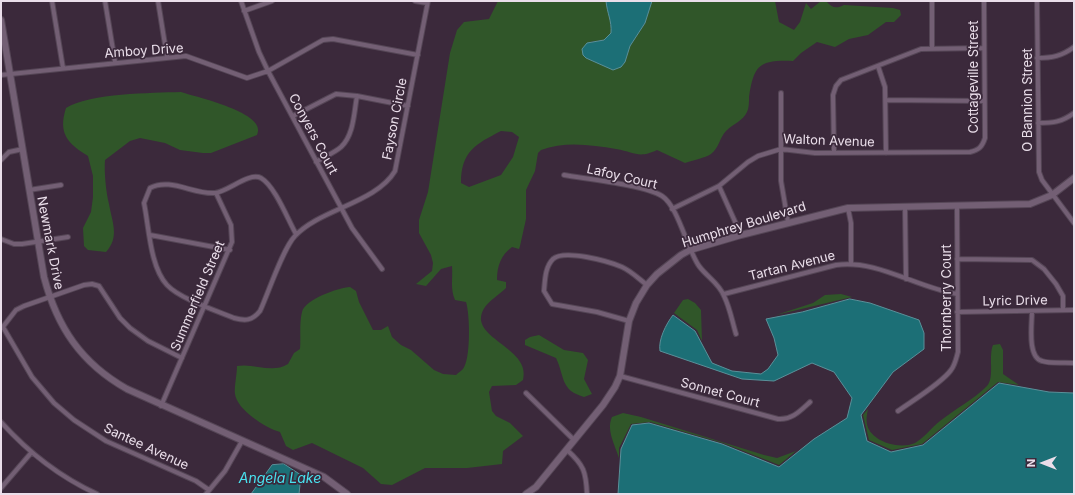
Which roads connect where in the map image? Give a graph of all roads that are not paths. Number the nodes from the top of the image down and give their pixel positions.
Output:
1 (52, 1) edge
2 (105, 1) edge
3 (158, 1) edge
4 (241, 1) edge
5 (272, 1) edge
6 (415, 1) edge
7 (932, 1) edge
8 (984, 1) edge
9 (1037, 1) edge
10 (428, 2) edge
11 (244, 11) junction
12 (1, 20) edge
13 (1074, 47) edge
14 (932, 48) junction
15 (984, 48) junction
16 (418, 55) junction
17 (167, 56) junction
18 (1037, 58) junction
19 (115, 62) junction
20 (878, 66) junction
21 (63, 68) junction
22 (268, 71) junction
23 (10, 74) junction
24 (1, 75) edge
25 (781, 93) dead end
26 (357, 96) junction
27 (886, 100) junction
28 (984, 101) junction
29 (408, 106) junction
30 (1074, 113) edge
31 (293, 116) junction
32 (1038, 123) junction
33 (23, 149) junction
34 (781, 149) junction
35 (977, 151) joint
36 (834, 152) junction
37 (886, 153) junction
38 (1, 160) edge
39 (316, 162) junction
40 (564, 175) dead end
41 (1074, 178) edge
42 (61, 185) dead end
43 (719, 186) junction
44 (29, 190) junction
45 (216, 193) junction
46 (1052, 195) junction
47 (905, 206) junction
48 (957, 206) junction
49 (342, 208) junction
50 (848, 208) junction
51 (672, 210) junction
52 (788, 222) junction
53 (1074, 223) edge
54 (296, 234) junction
55 (150, 235) junction
56 (741, 235) junction
57 (68, 237) dead end
58 (1, 239) edge
59 (38, 242) junction
60 (230, 250) junction
61 (690, 250) junction
62 (957, 259) junction
63 (851, 263) junction
64 (382, 269) dead end
65 (906, 279) junction
66 (647, 285) junction
67 (724, 294) junction
68 (957, 294) junction
69 (49, 297) junction
70 (206, 306) junction
71 (1063, 310) junction
72 (1074, 310) edge
73 (1032, 311) junction
74 (957, 312) junction
75 (629, 321) junction
76 (2, 328) edge
77 (736, 334) dead end
78 (182, 358) junction
79 (1074, 362) edge
80 (620, 376) junction
81 (526, 393) dead end
82 (810, 402) dead end
83 (161, 406) junction
84 (898, 411) dead end
85 (1, 422) edge
86 (574, 440) junction
87 (242, 441) junction
88 (566, 450) junction
89 (30, 452) junction
90 (1, 488) edge
91 (209, 490) junction
92 (97, 494) edge
93 (206, 494) edge
94 (347, 494) edge
95 (526, 494) edge
96 (587, 494) edge

1 - 21 street
2 - 19 street
3 - 17 street
4 - 11 street, Conyers Court
5 - 11 street
6 - 10 street
7 - 14 street
8 - 15 street, Cottageville Street
9 - 18 street, O Bannion Street
10 - 16 street, Fayson Circle
11 - 22 street, Conyers Court
12 - 23 street, Newmark Drive
13 - 18 street
14 - 15 street
14 - 20 street
15 - 28 street, Cottageville Street
16 - 22 street, Amboy Drive
16 - 29 street, Fayson Circle
17 - 19 street, Amboy Drive
17 - 22 street, Amboy Drive
18 - 32 street, O Bannion Street
19 - 21 street, Amboy Drive
20 - 27 street
20 - 36 street
21 - 23 street, Amboy Drive
22 - 31 street, Conyers Court
23 - 24 street, Amboy Drive
23 - 33 street, Newmark Drive
25 - 34 street
26 - 29 street
26 - 31 street
26 - 39 street
27 - 28 street
27 - 37 street
28 - 35 street, Cottageville Street
29 - 49 street, Fayson Circle
30 - 32 street
31 - 39 street, Conyers Court
32 - 46 street, O Bannion Street
33 - 38 street
33 - 44 street, Newmark Drive
34 - 36 street, Walton Avenue
34 - 43 street, Walton Avenue
34 - 52 street
35 - 37 street, Walton Avenue
36 - 37 street, Walton Avenue
39 - 49 street, Conyers Court
40 - 51 street, Lafoy Court
41 - 46 street, Humphrey Boulevard
42 - 44 street
43 - 51 street, Walton Avenue
43 - 56 street
44 - 59 street, Newmark Drive
45 - 54 street
45 - 55 street
45 - 60 street, Summerfield Street
46 - 48 street, Humphrey Boulevard
46 - 53 street, O Bannion Street
47 - 48 street, Humphrey Boulevard
47 - 50 street, Humphrey Boulevard
47 - 65 street
48 - 62 street, Thornberry Court
49 - 54 street, Fayson Circle
49 - 64 street, Conyers Court
50 - 52 street, Humphrey Boulevard
50 - 63 street
51 - 61 street, Lafoy Court
52 - 56 street, Humphrey Boulevard
54 - 70 street
55 - 60 street
55 - 70 street
56 - 61 street, Humphrey Boulevard
57 - 59 street
58 - 59 street
59 - 69 street, Newmark Drive
60 - 70 street, Summerfield Street
61 - 66 street, Humphrey Boulevard
61 - 67 street, Lafoy Court
62 - 68 street, Thornberry Court
62 - 71 street
63 - 65 street, Tartan Avenue
63 - 67 street, Tartan Avenue
65 - 68 street, Tartan Avenue
66 - 75 street, Humphrey Boulevard
66 - 75 street
67 - 77 street, Lafoy Court
68 - 74 street, Thornberry Court
69 - 76 street
69 - 78 street
69 - 83 street, Newmark Drive
70 - 78 street, Summerfield Street
71 - 72 street, Lyric Drive
71 - 73 street, Lyric Drive
73 - 74 street, Lyric Drive
73 - 79 street
74 - 84 street, Thornberry Court
75 - 80 street, Humphrey Boulevard
76 - 91 street, Santee Avenue
78 - 83 street, Summerfield Street
80 - 82 street, Sonnet Court
80 - 86 street, Humphrey Boulevard
81 - 86 street
83 - 87 street, Newmark Drive
85 - 89 street
86 - 88 street, Humphrey Boulevard
87 - 91 street
87 - 94 street, Newmark Drive
88 - 95 street, Humphrey Boulevard
88 - 96 street
89 - 90 street
89 - 92 street
91 - 93 street

